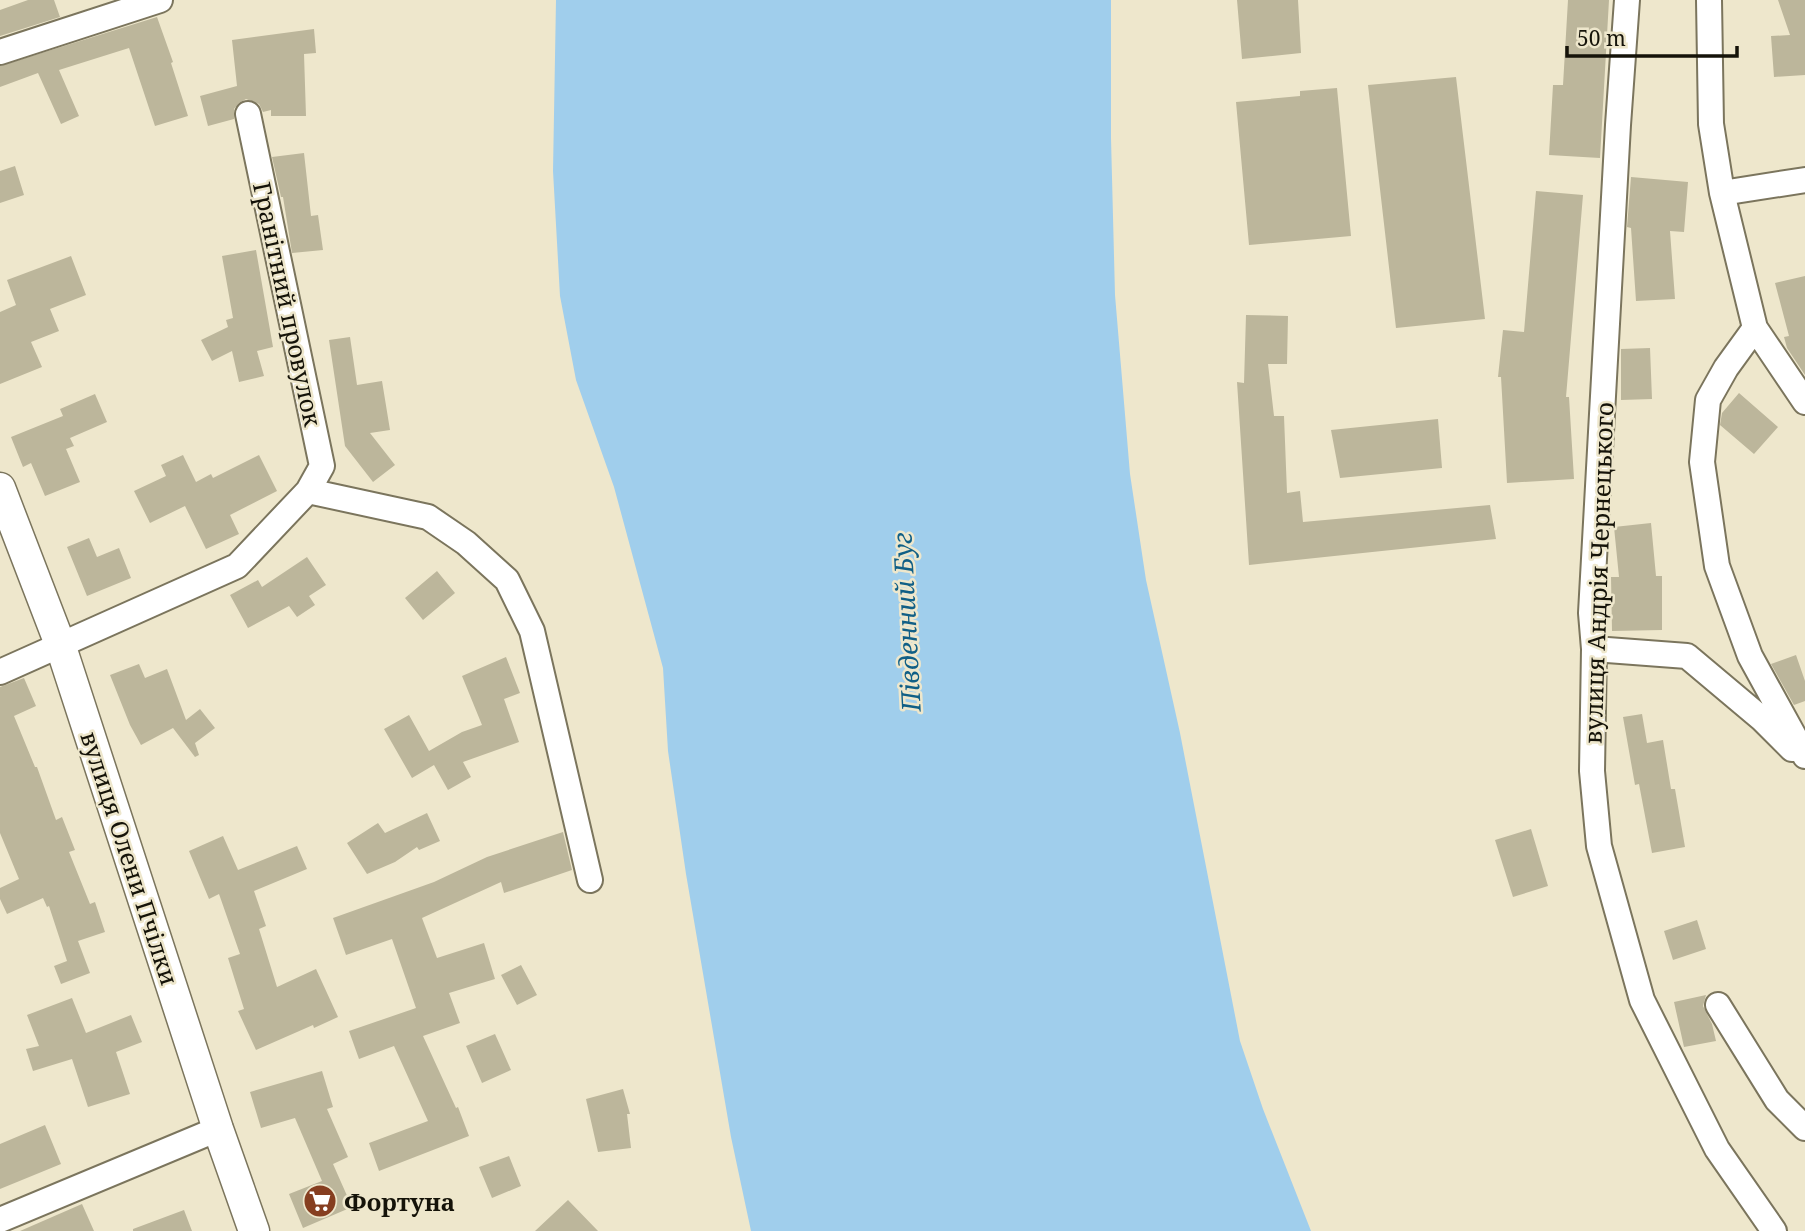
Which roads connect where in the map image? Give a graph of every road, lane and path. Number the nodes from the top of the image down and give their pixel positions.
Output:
1 (160, 0) edge
2 (1627, 0) edge
3 (1709, 0) edge
4 (0, 52) edge
5 (248, 114) dead end
6 (1805, 180) edge
7 (1722, 193) junction
8 (1755, 328) junction
9 (1805, 402) edge
10 (0, 488) edge
11 (308, 491) junction
12 (60, 644) junction
13 (1594, 649) junction
14 (0, 672) edge
15 (1805, 759) edge
16 (590, 880) dead end
17 (1718, 1005) dead end
18 (1805, 1128) edge
19 (218, 1129) junction
20 (0, 1220) edge
21 (254, 1231) edge
22 (1774, 1231) edge

1 - 4 street
2 - 13 street, вулиця Андрія Чернецького
3 - 7 street
5 - 11 street, Гранітний провулок
6 - 7 street
7 - 8 street
8 - 9 street
8 - 15 street
10 - 12 street, вулиця Олени Пчілки
11 - 12 street
11 - 16 street
12 - 14 street
12 - 19 street, вулиця Олени Пчілки
13 - 15 street
13 - 22 street, вулиця Андрія Чернецького
17 - 18 street
19 - 20 street
19 - 21 street, вулиця Олени Пчілки

